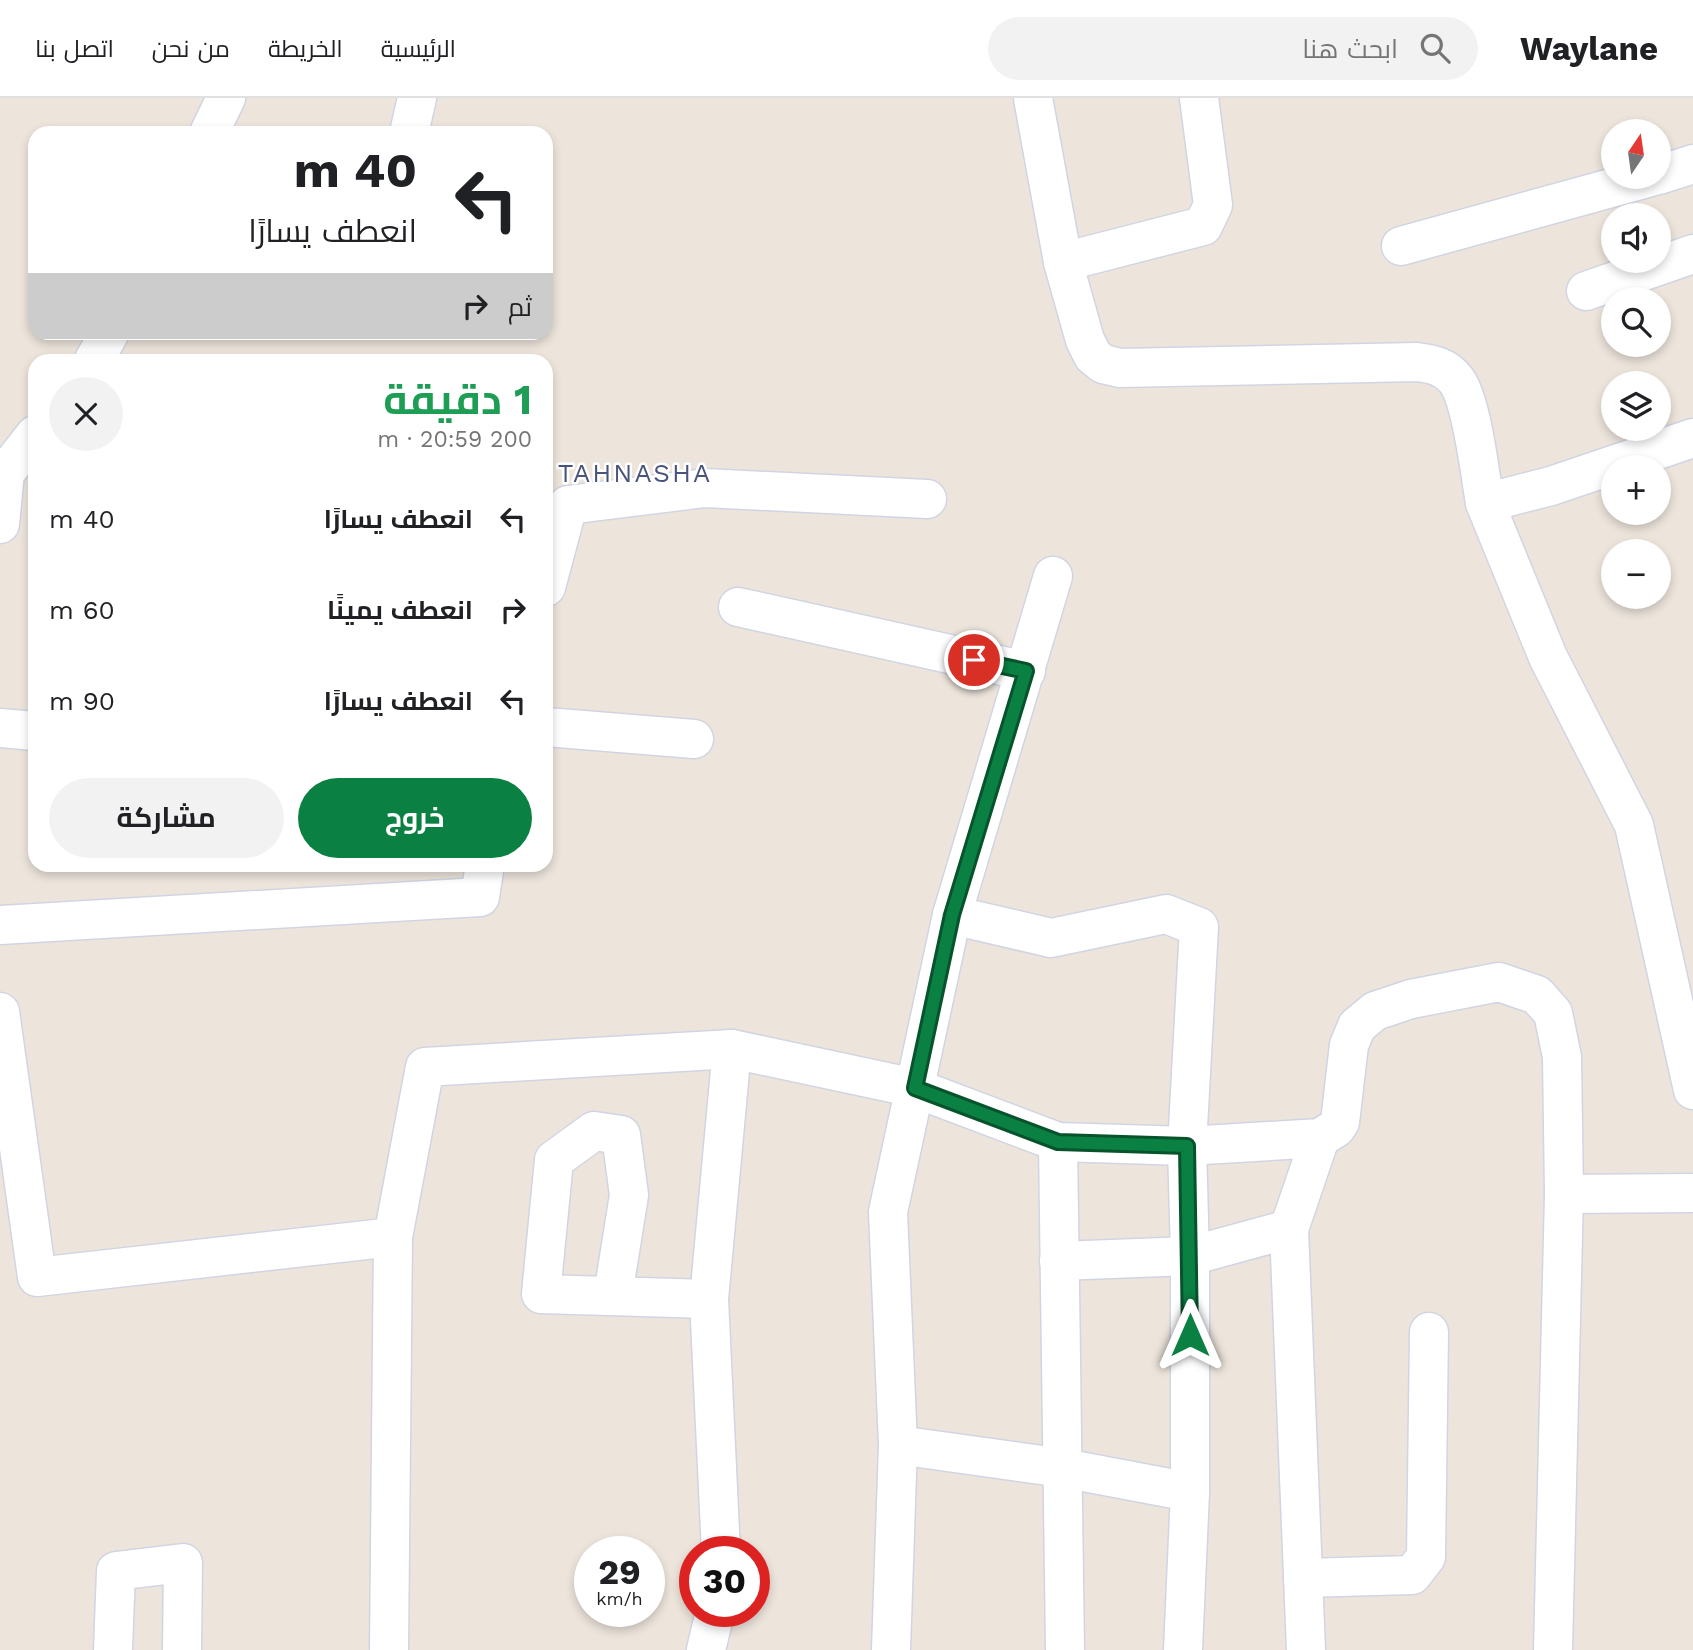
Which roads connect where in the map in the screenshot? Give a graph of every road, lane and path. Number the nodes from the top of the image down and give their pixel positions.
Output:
1 (226, 98) edge
2 (416, 98) edge
3 (1033, 98) edge
4 (1199, 98) edge
5 (212, 126) edge
6 (410, 126) edge
7 (1693, 164) edge
8 (1671, 170) edge
9 (1608, 189) edge
10 (1401, 246) dead end
11 (1693, 254) edge
12 (1063, 262) junction
13 (1586, 292) dead end
14 (1693, 438) edge
15 (28, 444) edge
16 (927, 499) dead end
17 (1485, 503) junction
18 (0, 524) edge
19 (553, 561) edge
20 (1053, 576) dead end
21 (738, 607) dead end
22 (1026, 671) junction
23 (0, 728) edge
24 (553, 728) edge
25 (28, 730) edge
26 (694, 739) dead end
27 (484, 872) edge
28 (952, 915) junction
29 (0, 925) edge
30 (0, 1012) edge
31 (732, 1049) junction
32 (1692, 1079) edge
33 (915, 1088) junction
34 (1320, 1138) junction
35 (1058, 1142) junction
36 (1187, 1146) junction
37 (1693, 1193) edge
38 (1564, 1194) junction
39 (1289, 1228) junction
40 (393, 1237) junction
41 (1191, 1256) junction
42 (1059, 1261) junction
43 (613, 1295) dead end
44 (709, 1299) junction
45 (1429, 1332) dead end
46 (898, 1445) junction
47 (1063, 1468) junction
48 (1190, 1492) junction
49 (720, 1536) edge
50 (1303, 1578) junction
51 (711, 1627) edge
52 (113, 1650) edge
53 (182, 1650) edge
54 (388, 1650) edge
55 (706, 1650) edge
56 (891, 1650) edge
57 (1065, 1650) edge
58 (1183, 1650) edge
59 (1306, 1650) edge
60 (1553, 1650) edge

1 - 5 street
2 - 6 street
3 - 12 street
4 - 12 street
7 - 8 street
9 - 10 street
11 - 13 street
12 - 17 street
14 - 17 street
15 - 18 street
16 - 19 street
17 - 32 street
20 - 22 street
21 - 22 street
22 - 28 street
23 - 25 street
24 - 26 street
27 - 29 street
28 - 33 street
28 - 36 street
30 - 40 street
31 - 33 street
31 - 40 street
31 - 44 street
33 - 35 street
33 - 46 street
34 - 36 street
34 - 38 street
34 - 39 street
35 - 36 street
35 - 42 street
36 - 41 street
37 - 38 street
38 - 60 street
39 - 41 street
39 - 50 street
40 - 54 street
41 - 42 street
41 - 48 street
42 - 47 street
43 - 44 street
44 - 49 street
45 - 50 street
46 - 47 street
46 - 56 street
47 - 48 street
47 - 57 street
48 - 58 street
50 - 59 street
51 - 55 street
52 - 53 street

